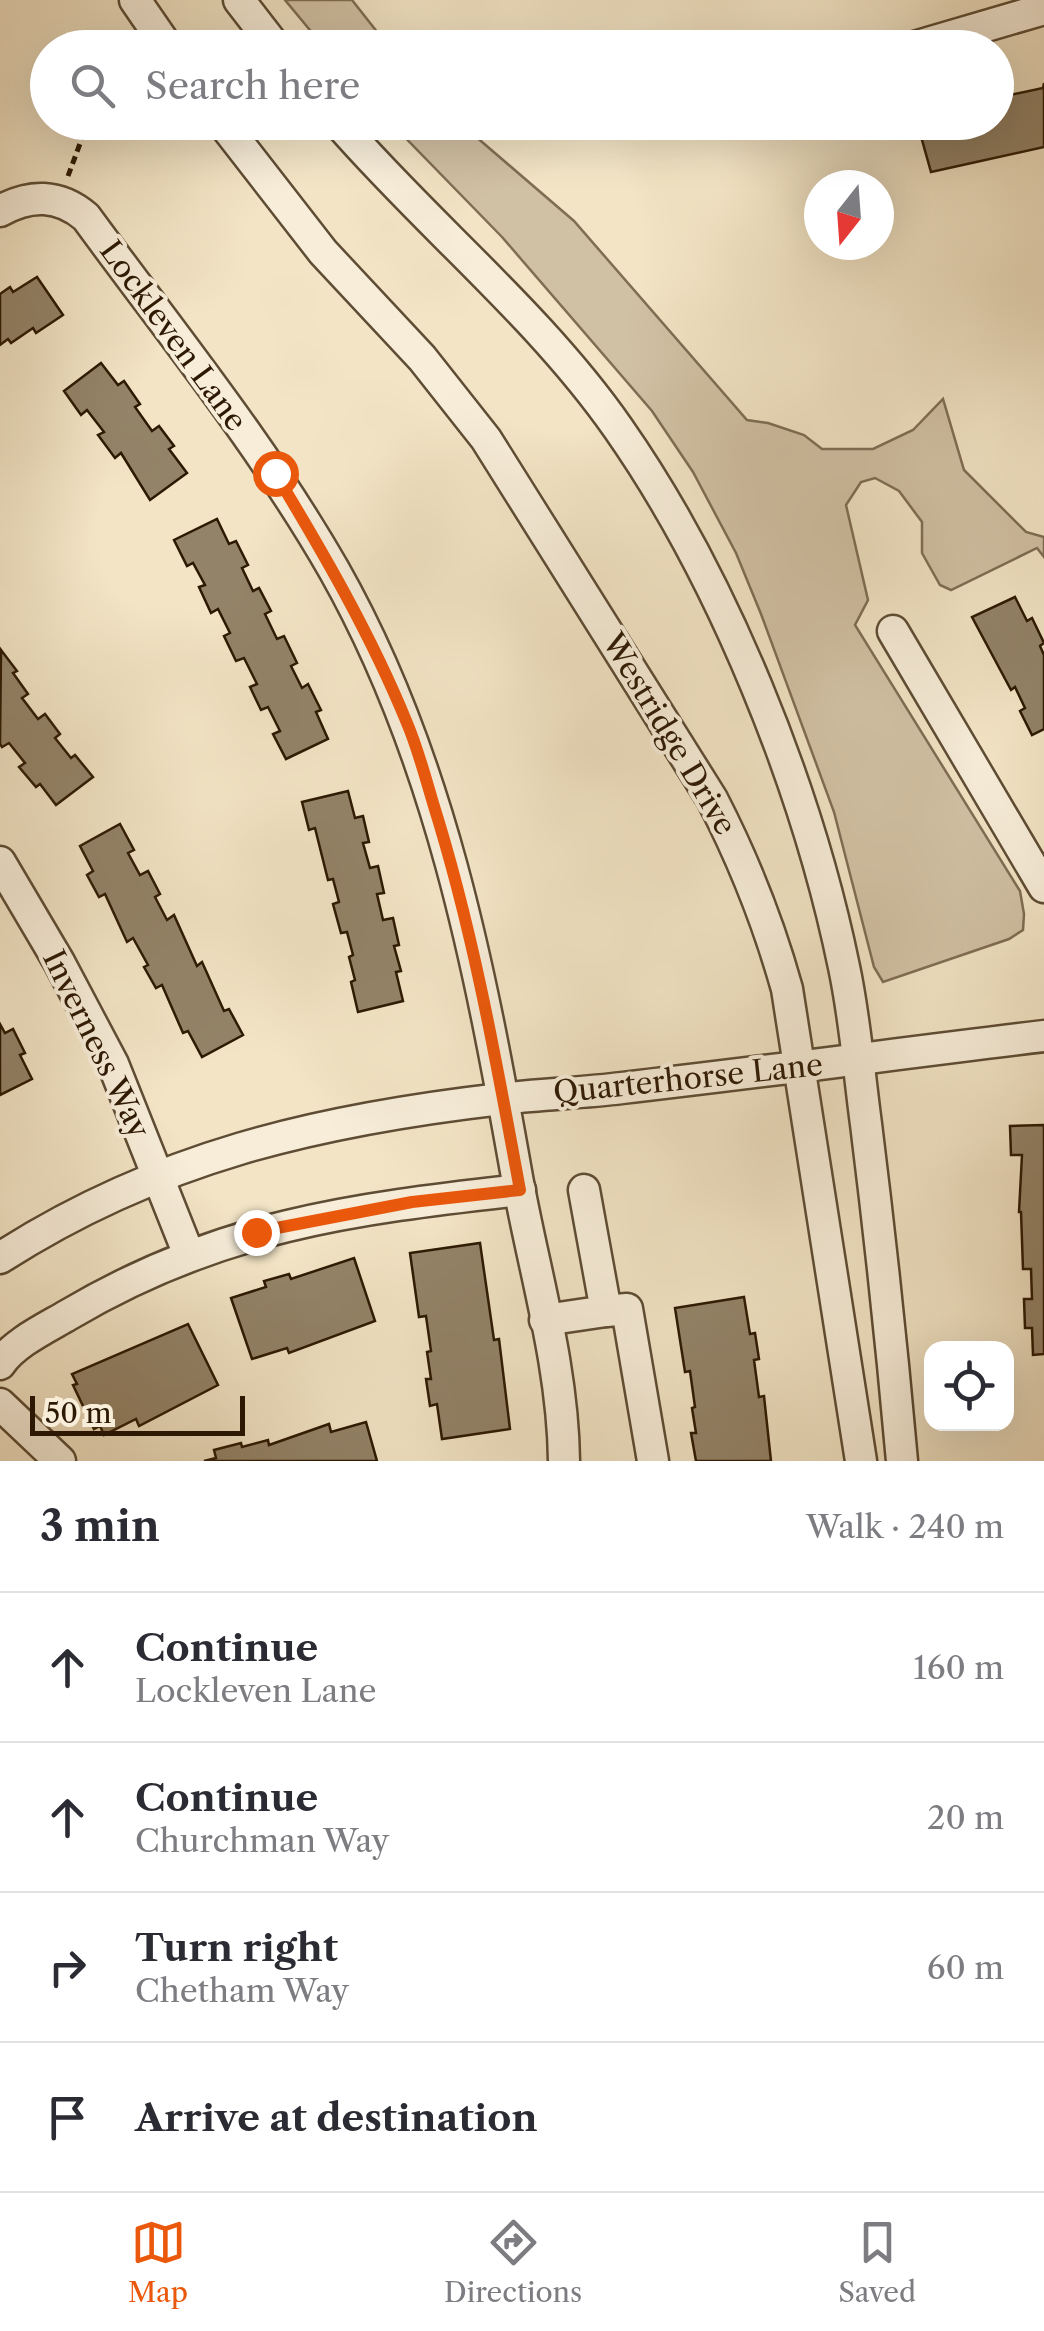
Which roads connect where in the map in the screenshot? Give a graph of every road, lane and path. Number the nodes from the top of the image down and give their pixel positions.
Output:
1 (135, 0) edge
2 (238, 0) edge
3 (1035, 7) edge
4 (156, 30) edge
5 (262, 30) edge
6 (965, 30) edge
7 (81, 140) edge
8 (236, 140) edge
9 (354, 140) edge
10 (58, 200) junction
11 (0, 211) edge
12 (893, 631) dead end
13 (0, 862) edge
14 (1044, 887) edge
15 (1044, 1036) edge
16 (857, 1059) junction
17 (800, 1066) junction
18 (503, 1098) junction
19 (157, 1175) junction
20 (520, 1190) junction
21 (584, 1190) dead end
22 (189, 1255) junction
23 (0, 1258) edge
24 (606, 1311) junction
25 (545, 1320) junction
26 (0, 1364) edge
27 (0, 1404) edge
28 (60, 1461) edge
29 (564, 1461) edge
30 (653, 1461) edge
31 (860, 1461) edge
32 (902, 1461) edge

1 - 4 street
2 - 5 street
3 - 6 street
7 - 10 path
8 - 17 street, Westridge Drive
9 - 16 street
10 - 11 street
10 - 18 street, Lockleven Lane
12 - 14 street
13 - 19 street, Inverness Way
15 - 16 street, Quarterhorse Lane
16 - 17 street, Quarterhorse Lane
16 - 32 street
17 - 18 street, Quarterhorse Lane
17 - 31 street, Westridge Drive
18 - 19 street, Quarterhorse Lane
18 - 20 street, Lockleven Lane
19 - 22 street, Inverness Way
19 - 23 street, Quarterhorse Lane
20 - 22 street
20 - 25 street, Lockleven Lane
21 - 24 street
22 - 26 street
24 - 25 street
24 - 30 street
25 - 29 street, Lockleven Lane
27 - 28 street

